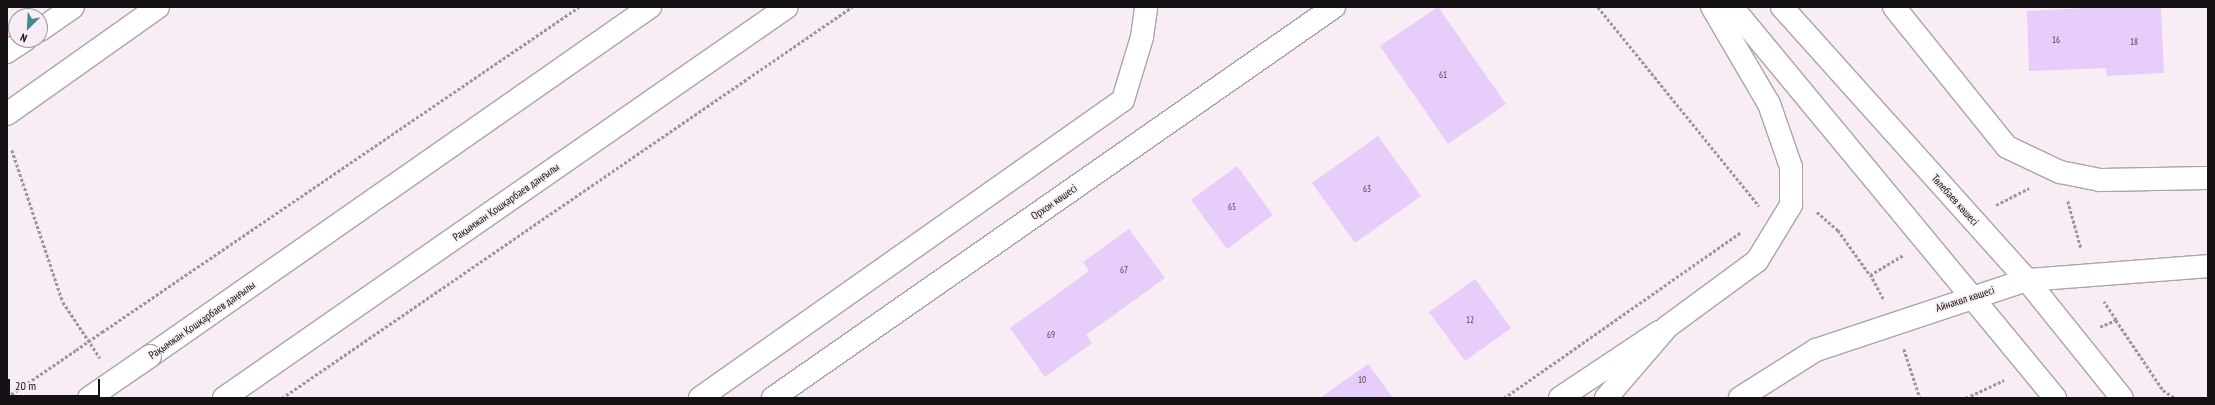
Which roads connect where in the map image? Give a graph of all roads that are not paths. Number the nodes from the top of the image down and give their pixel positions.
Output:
1 (73, 7) edge
2 (158, 7) edge
3 (650, 7) edge
4 (787, 7) edge
5 (1146, 7) edge
6 (1334, 7) edge
7 (1712, 7) edge
8 (1732, 7) edge
9 (1782, 7) edge
10 (1894, 7) edge
11 (48, 24) edge
12 (7, 114) edge
13 (2208, 178) edge
14 (2208, 266) edge
15 (2027, 280) junction
16 (1971, 296) junction
17 (1666, 327) junction
18 (2030, 369) junction
19 (89, 398) edge
20 (224, 398) edge
21 (700, 398) edge
22 (773, 398) edge
23 (1560, 398) edge
24 (1606, 398) edge
25 (1740, 398) edge
26 (2038, 398) edge
27 (2055, 398) edge
28 (2122, 398) edge

1 - 11 main road
2 - 12 main road
3 - 19 main road, Рақымжан Қошқарбаев даңғылы, bridge
4 - 20 main road, Рақымжан Қошқарбаев даңғылы
5 - 21 main road
6 - 22 main road, Орхон көшесі
7 - 17 main road
8 - 16 main road
9 - 15 main road, Төлебаев көшесі
10 - 13 main road
14 - 15 main road, Айнакөл көшесі
15 - 16 main road, Айнакөл көшесі
15 - 28 main road, Төлебаев көшесі
16 - 18 main road
16 - 25 main road, Айнакөл көшесі
17 - 23 main road
17 - 24 main road
18 - 26 main road
18 - 27 main road

